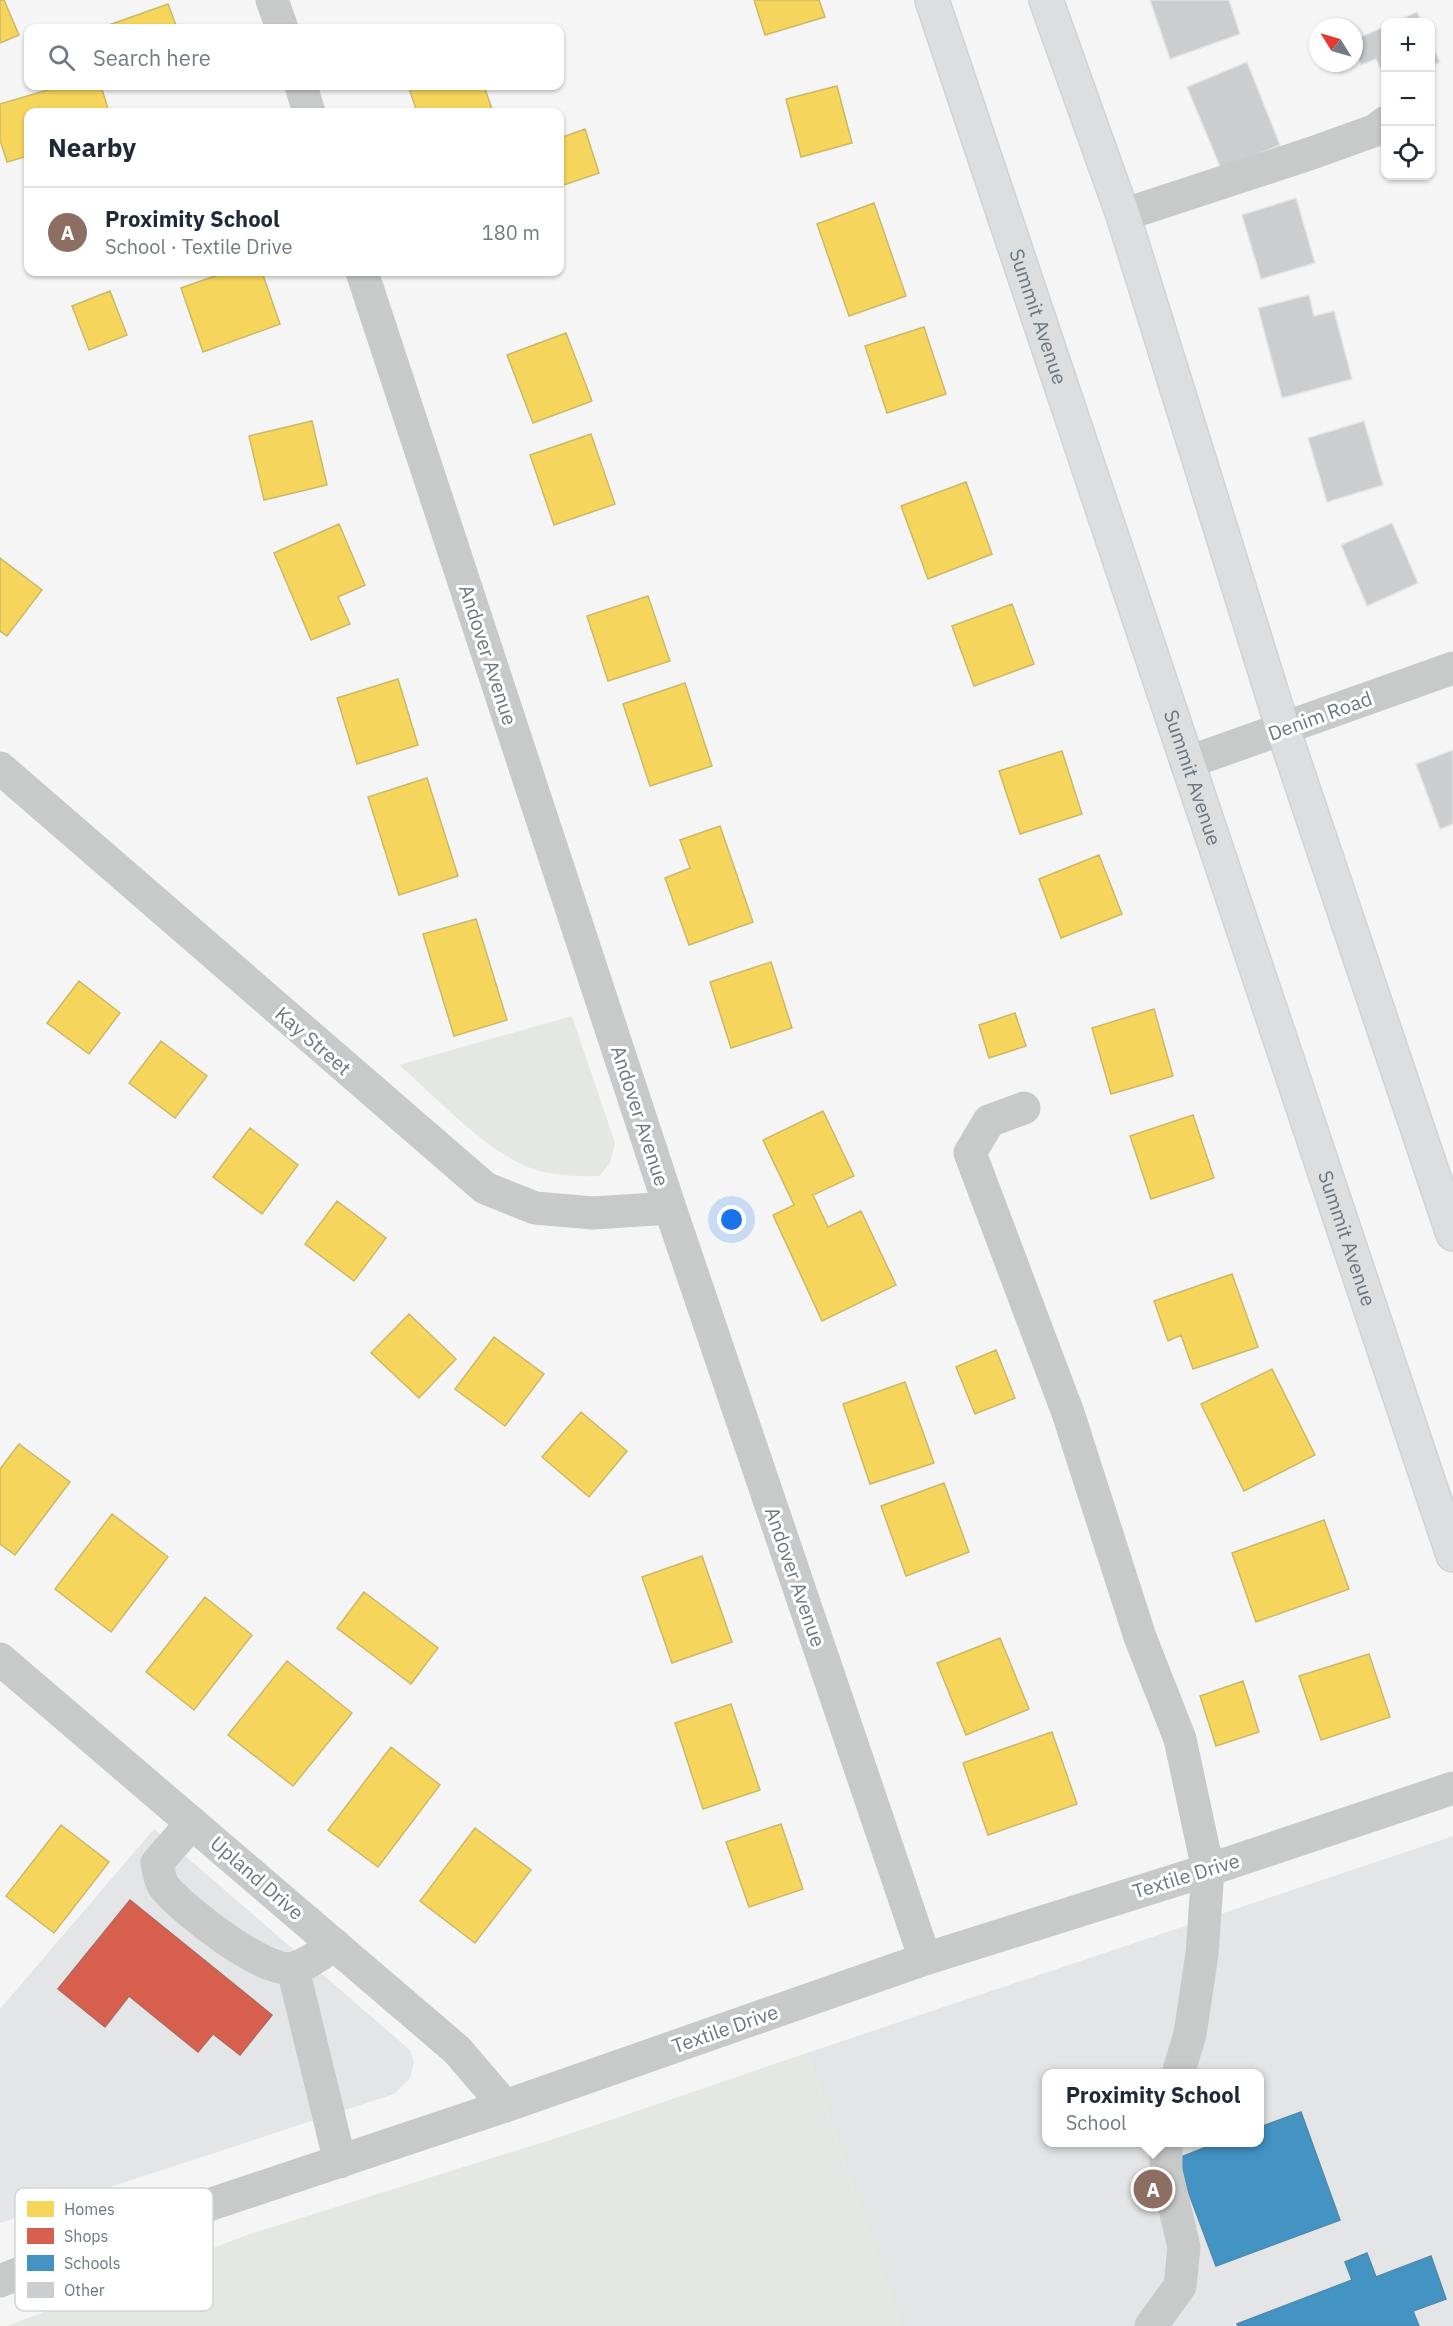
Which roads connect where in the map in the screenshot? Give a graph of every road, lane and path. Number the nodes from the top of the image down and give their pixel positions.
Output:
1 (272, 0) edge
2 (932, 0) edge
3 (1046, 0) edge
4 (281, 24) edge
5 (301, 90) edge
6 (308, 108) edge
7 (1381, 126) edge
8 (1123, 215) junction
9 (363, 276) edge
10 (1453, 668) edge
11 (1283, 729) junction
12 (1186, 763) junction
13 (0, 768) edge
14 (1024, 1108) dead end
15 (670, 1208) junction
16 (1453, 1234) edge
17 (1453, 1555) edge
18 (0, 1659) edge
19 (1453, 1788) edge
20 (192, 1823) junction
21 (1208, 1870) junction
22 (335, 1946) junction
23 (925, 1959) junction
24 (293, 1969) junction
25 (1179, 2069) edge
26 (505, 2106) junction
27 (1166, 2147) edge
28 (340, 2162) junction
29 (213, 2204) edge
30 (15, 2275) edge
31 (0, 2281) edge
32 (1151, 2326) edge

1 - 4 street
2 - 12 main road, Summit Avenue
3 - 8 main road
5 - 6 street
7 - 8 street
8 - 11 main road
9 - 15 street, Andover Avenue
10 - 11 street, Denim Road
11 - 12 street, Denim Road
11 - 16 main road
12 - 17 main road, Summit Avenue
13 - 15 street, Kay Street
14 - 21 street
15 - 23 street, Andover Avenue
18 - 20 street, Upland Drive
19 - 21 street, Textile Drive
20 - 22 street, Upland Drive
20 - 24 street
21 - 23 street, Textile Drive
21 - 25 street
22 - 24 street
22 - 26 street, Upland Drive
23 - 26 street, Textile Drive
24 - 28 street
26 - 28 street, Textile Drive
27 - 32 street
28 - 29 street, Textile Drive
30 - 31 street, Textile Drive

